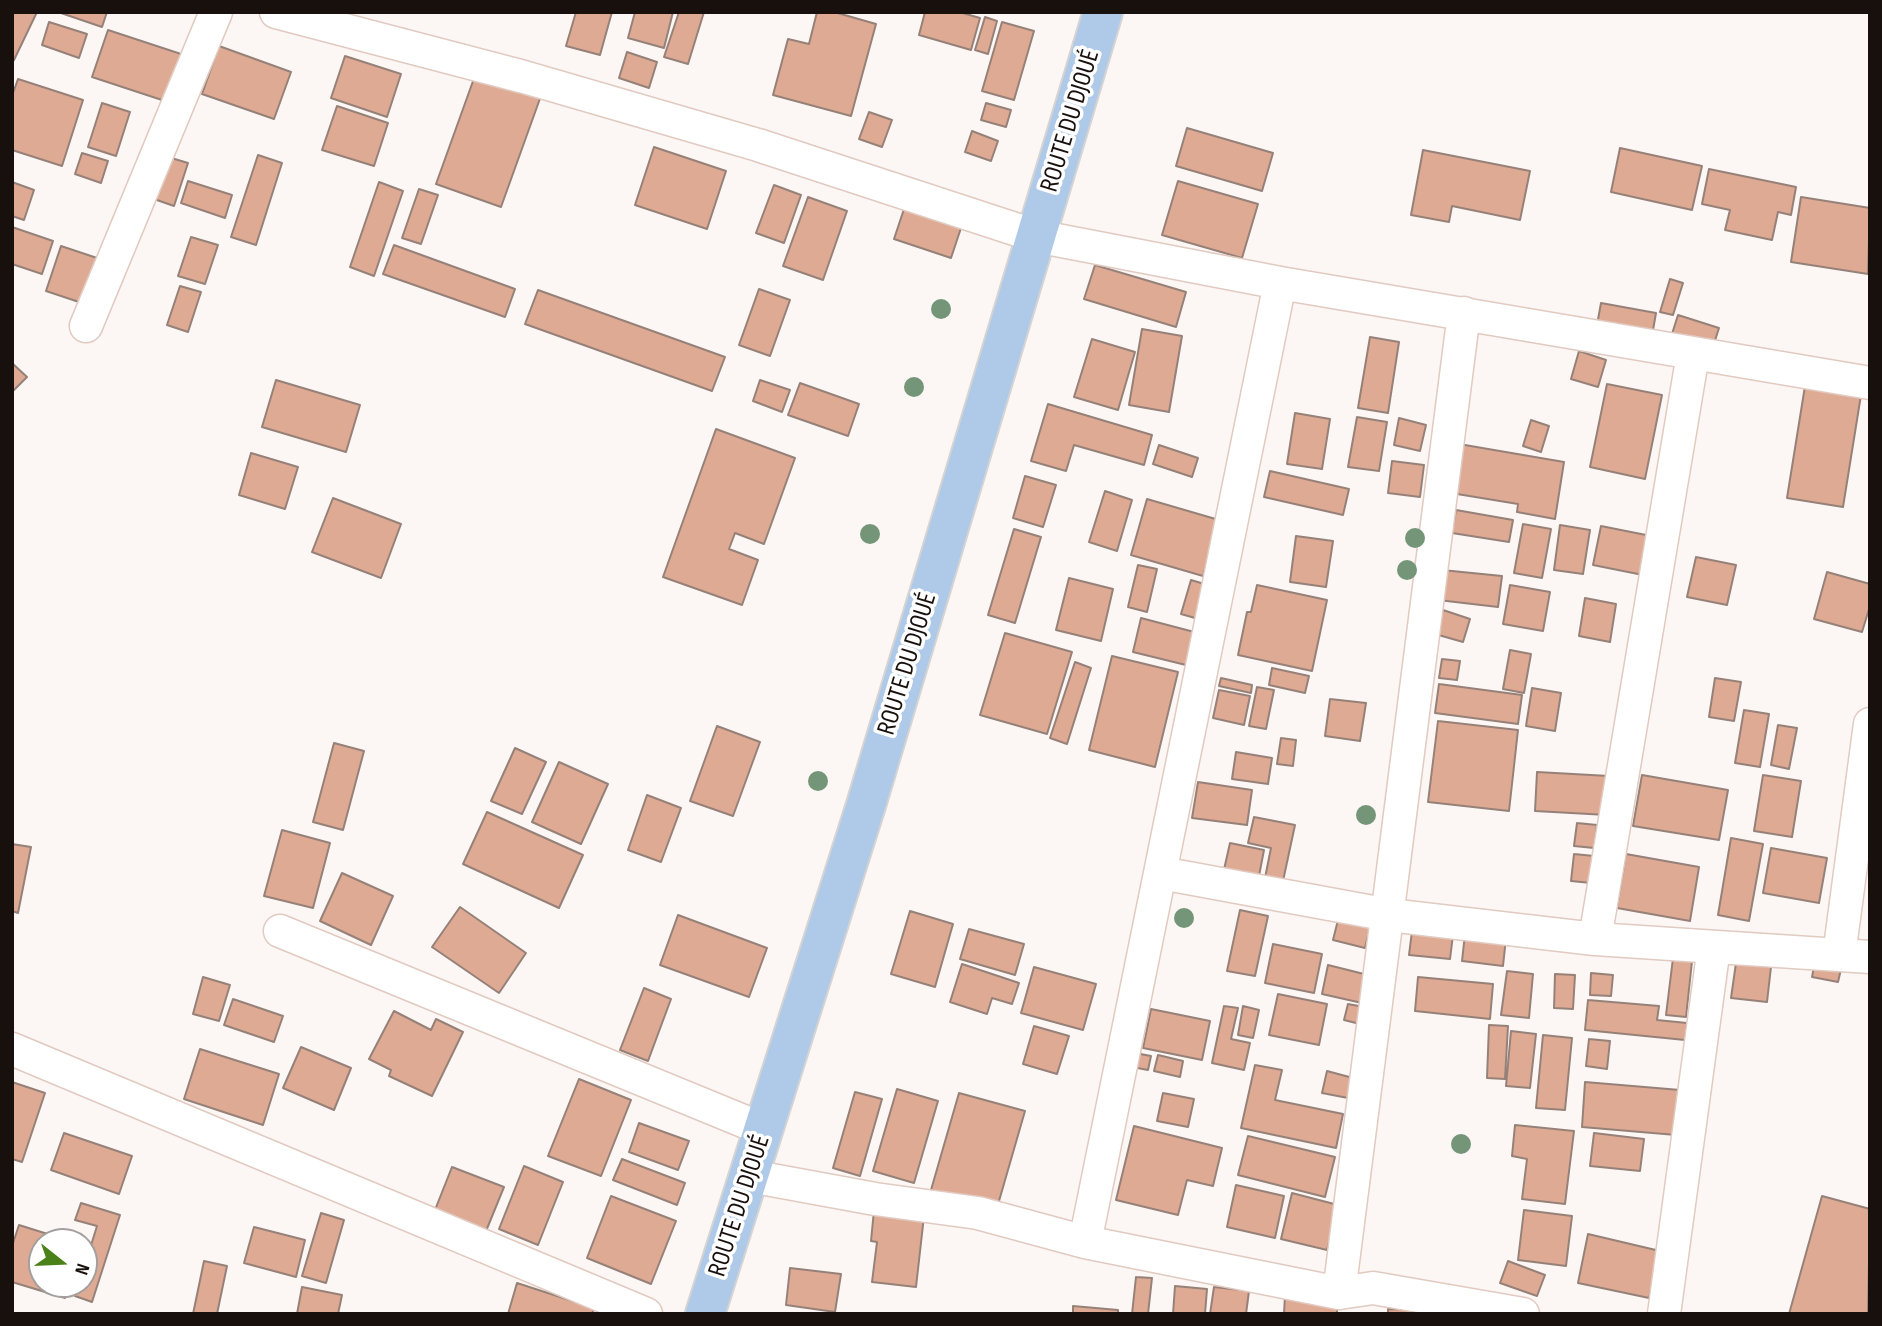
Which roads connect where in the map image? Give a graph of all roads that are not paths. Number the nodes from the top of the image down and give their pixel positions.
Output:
1 (216, 12) edge
2 (276, 12) edge
3 (1103, 12) edge
4 (361, 22) edge
5 (1036, 236) junction
6 (1280, 283) junction
7 (1464, 313) junction
8 (86, 326) dead end
9 (1693, 354) junction
10 (1870, 383) edge
11 (1870, 724) edge
12 (1161, 873) junction
13 (1390, 915) junction
14 (280, 931) dead end
15 (1595, 939) junction
16 (1714, 947) junction
17 (1854, 956) edge
18 (12, 1049) edge
19 (765, 1130) junction
20 (750, 1176) junction
21 (1085, 1242) junction
22 (1339, 1293) junction
23 (1373, 1301) edge
24 (646, 1314) edge
25 (705, 1314) edge
26 (1523, 1314) edge
27 (1664, 1314) edge

1 - 8 street
2 - 4 street
3 - 5 main road, ROUTE DU DJOUÉ
4 - 5 street
5 - 6 street
5 - 19 main road, ROUTE DU DJOUÉ
6 - 7 street
6 - 12 street
7 - 9 street
7 - 13 street
9 - 10 street
9 - 15 street
11 - 17 street
12 - 13 street
12 - 21 street
13 - 15 street
13 - 22 street
14 - 19 street
15 - 16 street
16 - 17 street
16 - 27 street
18 - 24 street
19 - 20 main road, ROUTE DU DJOUÉ
20 - 21 street
20 - 25 main road, ROUTE DU DJOUÉ
21 - 22 street
22 - 23 street
23 - 26 street

